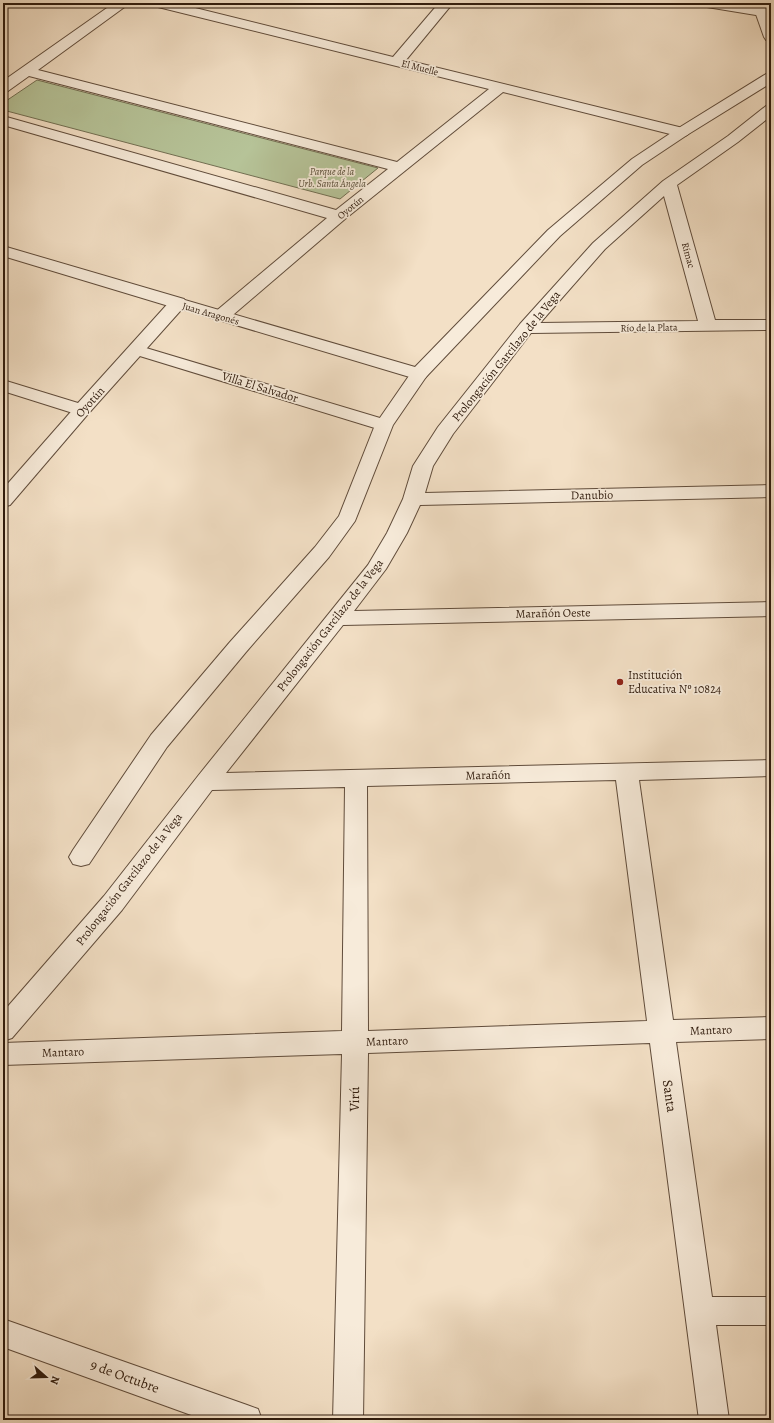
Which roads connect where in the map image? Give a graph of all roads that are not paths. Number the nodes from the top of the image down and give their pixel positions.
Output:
1 (123, 3) edge
2 (159, 3) edge
3 (446, 3) edge
4 (707, 3) edge
5 (760, 8) edge
6 (771, 37) edge
7 (397, 62) junction
8 (27, 71) junction
9 (771, 77) edge
10 (500, 87) junction
11 (3, 88) edge
12 (771, 109) edge
13 (3, 120) edge
14 (682, 132) junction
15 (399, 167) junction
16 (669, 184) junction
17 (339, 216) junction
18 (3, 251) edge
19 (178, 303) junction
20 (221, 316) junction
21 (771, 325) edge
22 (708, 326) junction
23 (526, 328) junction
24 (136, 350) junction
25 (419, 374) junction
26 (3, 385) edge
27 (82, 410) junction
28 (384, 425) junction
29 (771, 491) edge
30 (412, 499) junction
31 (3, 501) edge
32 (771, 609) edge
33 (336, 618) junction
34 (771, 768) edge
35 (626, 771) junction
36 (356, 778) junction
37 (206, 782) junction
38 (81, 857) dead end
39 (771, 1028) edge
40 (3, 1030) edge
41 (662, 1032) junction
42 (355, 1042) junction
43 (3, 1054) edge
44 (700, 1311) junction
45 (771, 1311) edge
46 (3, 1333) edge
47 (247, 1420) edge
48 (348, 1420) edge
49 (714, 1420) edge

1 - 8 street
2 - 7 street, El Muelle
3 - 7 street
4 - 5 street
5 - 6 street
7 - 10 street, El Muelle
8 - 11 street
8 - 15 street
9 - 14 street
10 - 14 street, El Muelle
10 - 15 street, Oyotún
12 - 16 street, Prolongación Garcilazo de la Vega
13 - 17 street
14 - 25 street
15 - 17 street, Oyotún
16 - 22 street, Rímac
16 - 23 street, Prolongación Garcilazo de la Vega
17 - 20 street, Oyotún
18 - 19 street, Juan Aragonés
19 - 20 street, Juan Aragonés
19 - 24 street, Oyotún
20 - 25 street, Juan Aragonés
21 - 22 street, Río de la Plata
22 - 23 street, Río de la Plata
23 - 30 street, Prolongación Garcilazo de la Vega
24 - 27 street, Oyotún
24 - 28 lane, Villa El Salvador
25 - 28 street
26 - 27 street
27 - 31 street, Oyotún
28 - 38 street
29 - 30 street, Danubio
30 - 33 street, Prolongación Garcilazo de la Vega
32 - 33 street, Marañón Oeste
33 - 37 street, Prolongación Garcilazo de la Vega
34 - 35 street, Marañón
35 - 36 street, Marañón
35 - 41 street, Santa
36 - 37 street, Marañón
36 - 42 street, Virú
37 - 40 street, Prolongación Garcilazo de la Vega
39 - 41 street, Mantaro
41 - 42 street, Mantaro
41 - 44 street, Santa
42 - 43 street, Mantaro
42 - 48 street, Virú
44 - 45 street
44 - 49 street, Santa
46 - 47 street, 9 de Octubre

